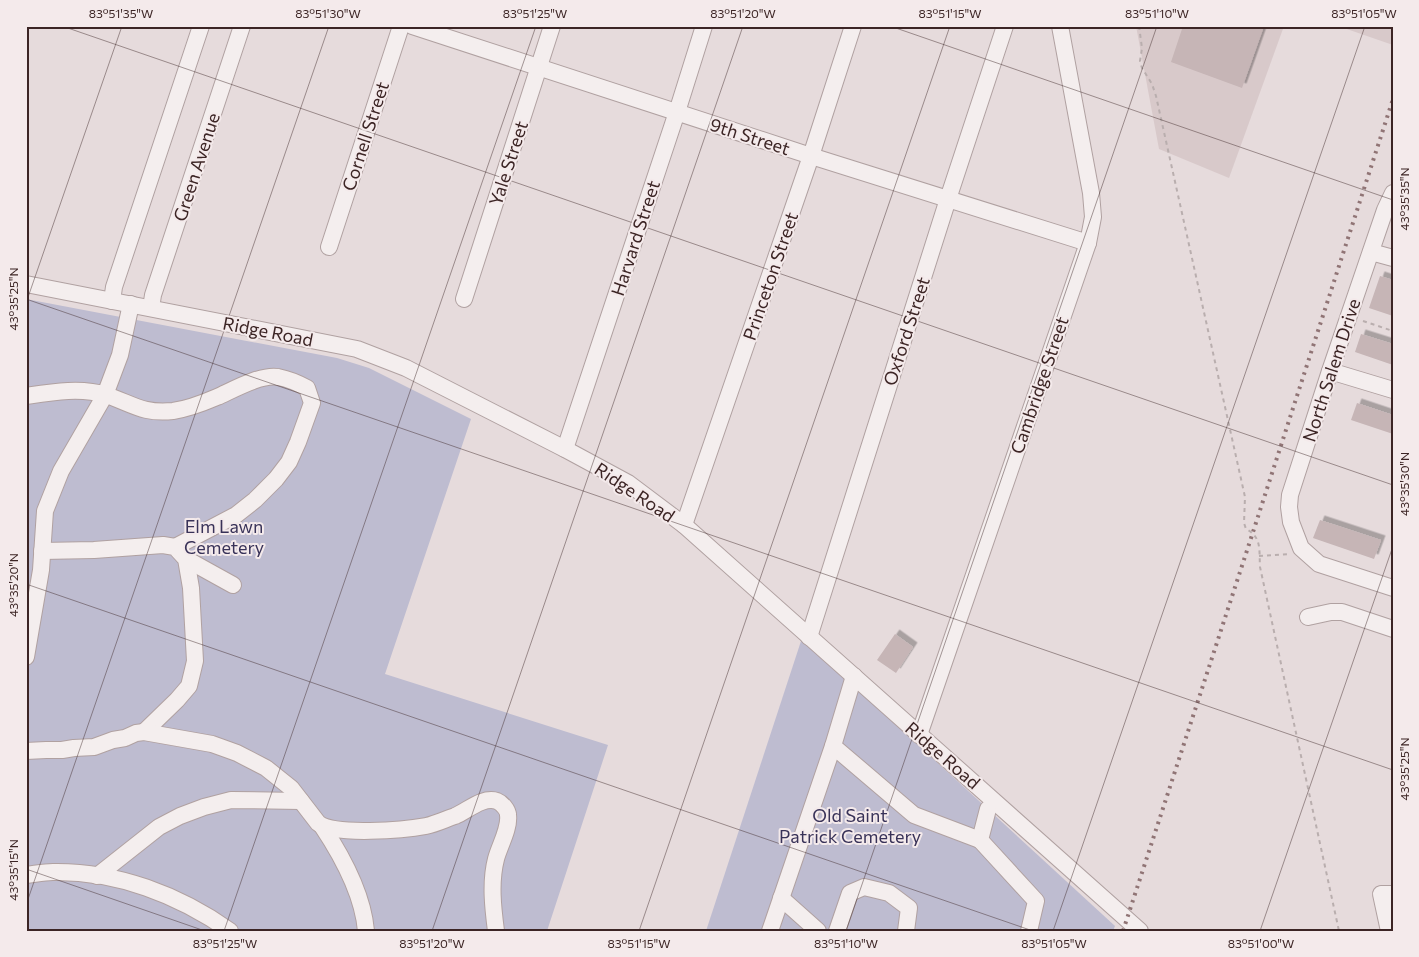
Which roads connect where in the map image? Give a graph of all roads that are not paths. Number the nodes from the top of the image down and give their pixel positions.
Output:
1 (201, 26) edge
2 (242, 26) edge
3 (401, 26) edge
4 (412, 26) edge
5 (552, 26) edge
6 (704, 26) edge
7 (853, 26) edge
8 (1005, 26) edge
9 (1060, 26) edge
10 (538, 68) junction
11 (677, 112) junction
12 (811, 156) junction
13 (1393, 193) edge
14 (948, 199) junction
15 (1088, 243) junction
16 (329, 246) dead end
17 (1371, 252) junction
18 (1393, 258) edge
19 (26, 284) edge
20 (464, 299) dead end
21 (112, 301) junction
22 (131, 304) junction
23 (151, 308) junction
24 (1330, 371) junction
25 (1393, 390) edge
26 (105, 395) junction
27 (26, 396) edge
28 (565, 449) junction
29 (684, 525) junction
30 (42, 551) junction
31 (180, 553) junction
32 (233, 585) dead end
33 (1393, 588) edge
34 (1308, 617) dead end
35 (29, 620) edge
36 (1393, 629) edge
37 (809, 636) junction
38 (26, 657) edge
39 (854, 676) junction
40 (144, 732) junction
41 (919, 735) junction
42 (833, 746) junction
43 (26, 751) edge
44 (301, 801) junction
45 (988, 809) dead end
46 (322, 826) junction
47 (980, 840) junction
48 (26, 875) edge
49 (97, 876) junction
50 (1393, 894) edge
51 (781, 898) junction
52 (230, 931) edge
53 (366, 931) edge
54 (496, 931) edge
55 (770, 931) edge
56 (818, 931) edge
57 (837, 931) edge
58 (906, 931) edge
59 (1029, 931) edge
60 (1140, 931) edge
61 (1389, 931) edge

1 - 21 street
2 - 23 street, Green Avenue
3 - 16 street, Cornell Street
4 - 10 street, 9th Street
5 - 10 street, Yale Street
6 - 11 street, Harvard Street
7 - 12 street, Princeton Street
8 - 14 street, Oxford Street
9 - 15 street, Cambridge Street
10 - 11 street, 9th Street
10 - 20 street, Yale Street
11 - 12 street, 9th Street
11 - 28 street, Harvard Street
12 - 14 street, 9th Street
12 - 29 street, Princeton Street
13 - 17 street, North Salem Drive
14 - 15 street, 9th Street
14 - 37 street, Oxford Street
15 - 41 street, Cambridge Street
17 - 18 street
17 - 24 street, North Salem Drive
19 - 21 street, Ridge Road
21 - 22 street, Ridge Road
22 - 23 street, Ridge Road
22 - 26 street
23 - 28 street, Ridge Road
24 - 25 street
24 - 33 street, North Salem Drive
26 - 27 street
26 - 30 street
26 - 31 street
28 - 29 street, Ridge Road
29 - 37 street, Ridge Road
30 - 31 street
30 - 35 street
31 - 32 street
31 - 40 street
34 - 36 street
35 - 38 street
37 - 39 street, Ridge Road
39 - 41 street, Ridge Road
39 - 42 street
40 - 43 street
40 - 44 street
41 - 60 street, Ridge Road
42 - 47 street
42 - 51 street
44 - 46 street
44 - 49 street
45 - 47 street
46 - 53 street
46 - 54 street
47 - 59 street
48 - 49 street
49 - 52 street
50 - 61 street
51 - 55 street
51 - 56 street
57 - 58 street

